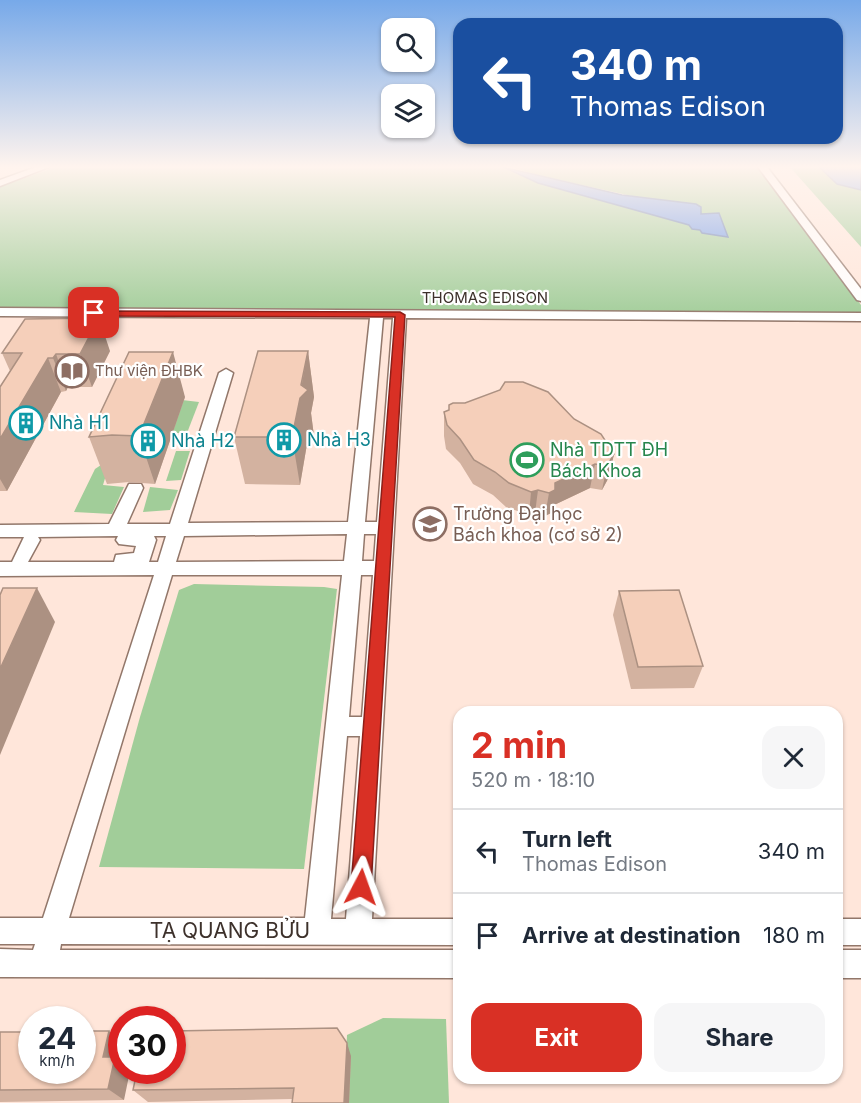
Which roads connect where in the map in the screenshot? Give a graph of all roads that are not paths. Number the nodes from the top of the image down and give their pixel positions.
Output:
1 (801, 218) edge
2 (815, 218) edge
3 (847, 259) dead end
4 (861, 297) edge
5 (0, 312) edge
6 (861, 317) edge
7 (377, 320) junction
8 (400, 320) junction
9 (0, 324) edge
10 (861, 326) edge
11 (226, 373) dead end
12 (369, 402) junction
13 (394, 402) junction
14 (135, 488) dead end
15 (357, 528) junction
16 (386, 528) junction
17 (177, 529) junction
18 (115, 530) junction
19 (0, 531) edge
20 (0, 540) edge
21 (31, 540) junction
22 (0, 561) edge
23 (20, 561) junction
24 (165, 567) junction
25 (353, 567) junction
26 (383, 568) junction
27 (0, 569) edge
28 (338, 726) junction
29 (372, 727) junction
30 (0, 931) edge
31 (51, 931) junction
32 (317, 931) junction
33 (358, 932) junction
34 (453, 932) edge
35 (843, 932) edge
36 (861, 932) edge
37 (0, 963) edge
38 (42, 963) junction
39 (453, 964) edge
40 (843, 964) edge
41 (861, 964) edge

1 - 4 street
2 - 3 street
5 - 7 street, THOMAS EDISON
6 - 8 street, THOMAS EDISON
7 - 8 street, THOMAS EDISON
7 - 9 street, THOMAS EDISON
7 - 12 street
8 - 10 street, THOMAS EDISON
8 - 13 street
11 - 17 street
12 - 13 street
12 - 15 street
13 - 16 street
14 - 18 street
15 - 16 street
15 - 17 street
15 - 25 street
16 - 26 street
17 - 18 street
17 - 24 street
18 - 19 street
20 - 21 street
21 - 23 street
21 - 23 street
22 - 23 street
24 - 25 street
24 - 27 street
24 - 31 street
25 - 26 street
25 - 28 street
26 - 29 street
28 - 29 street
28 - 32 street
29 - 33 street
30 - 31 street, TẠ QUANG BỬU
31 - 32 street, TẠ QUANG BỬU
31 - 38 street
32 - 33 street, TẠ QUANG BỬU
33 - 34 street, TẠ QUANG BỬU
35 - 36 street
37 - 38 street, TẠ QUANG BỬU
38 - 39 street, TẠ QUANG BỬU
40 - 41 street

